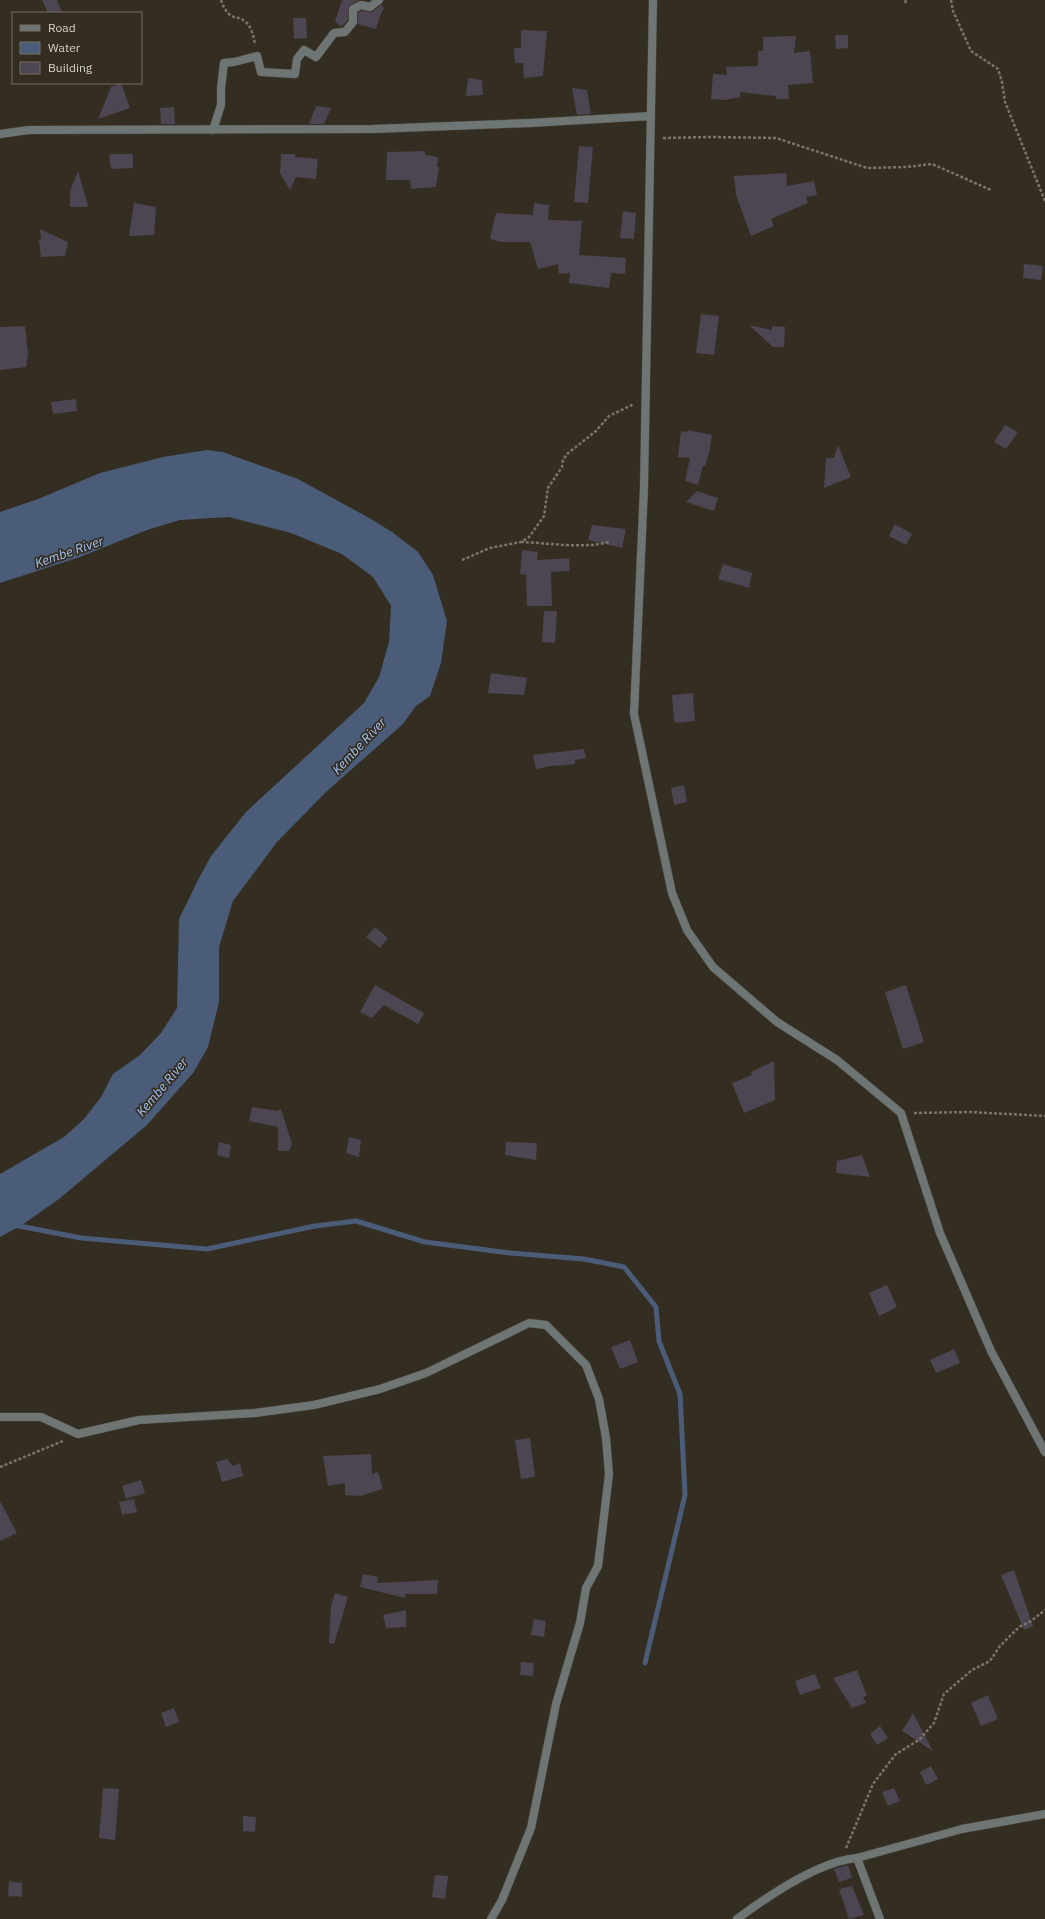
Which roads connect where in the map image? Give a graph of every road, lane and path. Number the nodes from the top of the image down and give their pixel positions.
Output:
1 (221, 0) edge
2 (379, 0) edge
3 (653, 0) edge
4 (951, 0) edge
5 (257, 56) junction
6 (651, 116) junction
7 (213, 130) junction
8 (0, 134) edge
9 (650, 139) junction
10 (990, 190) dead end
11 (1045, 201) edge
12 (646, 400) junction
13 (521, 542) junction
14 (610, 542) dead end
15 (462, 560) dead end
16 (901, 1113) junction
17 (1045, 1116) edge
18 (0, 1417) edge
19 (78, 1434) junction
20 (1045, 1452) edge
21 (0, 1467) edge
22 (1045, 1610) edge
23 (1045, 1814) edge
24 (857, 1858) junction
25 (842, 1859) junction
26 (491, 1919) edge
27 (737, 1919) edge
28 (880, 1919) edge

1 - 5 path
2 - 5 street
3 - 6 street
4 - 11 path
5 - 7 street
6 - 7 street
6 - 9 street
7 - 8 street
9 - 10 path
9 - 12 street
12 - 13 path
12 - 16 street
13 - 14 path
13 - 15 path
16 - 17 path
16 - 20 street
18 - 19 street
19 - 21 path
19 - 26 street
22 - 25 path
23 - 24 street
24 - 25 street
24 - 28 street
25 - 27 street

